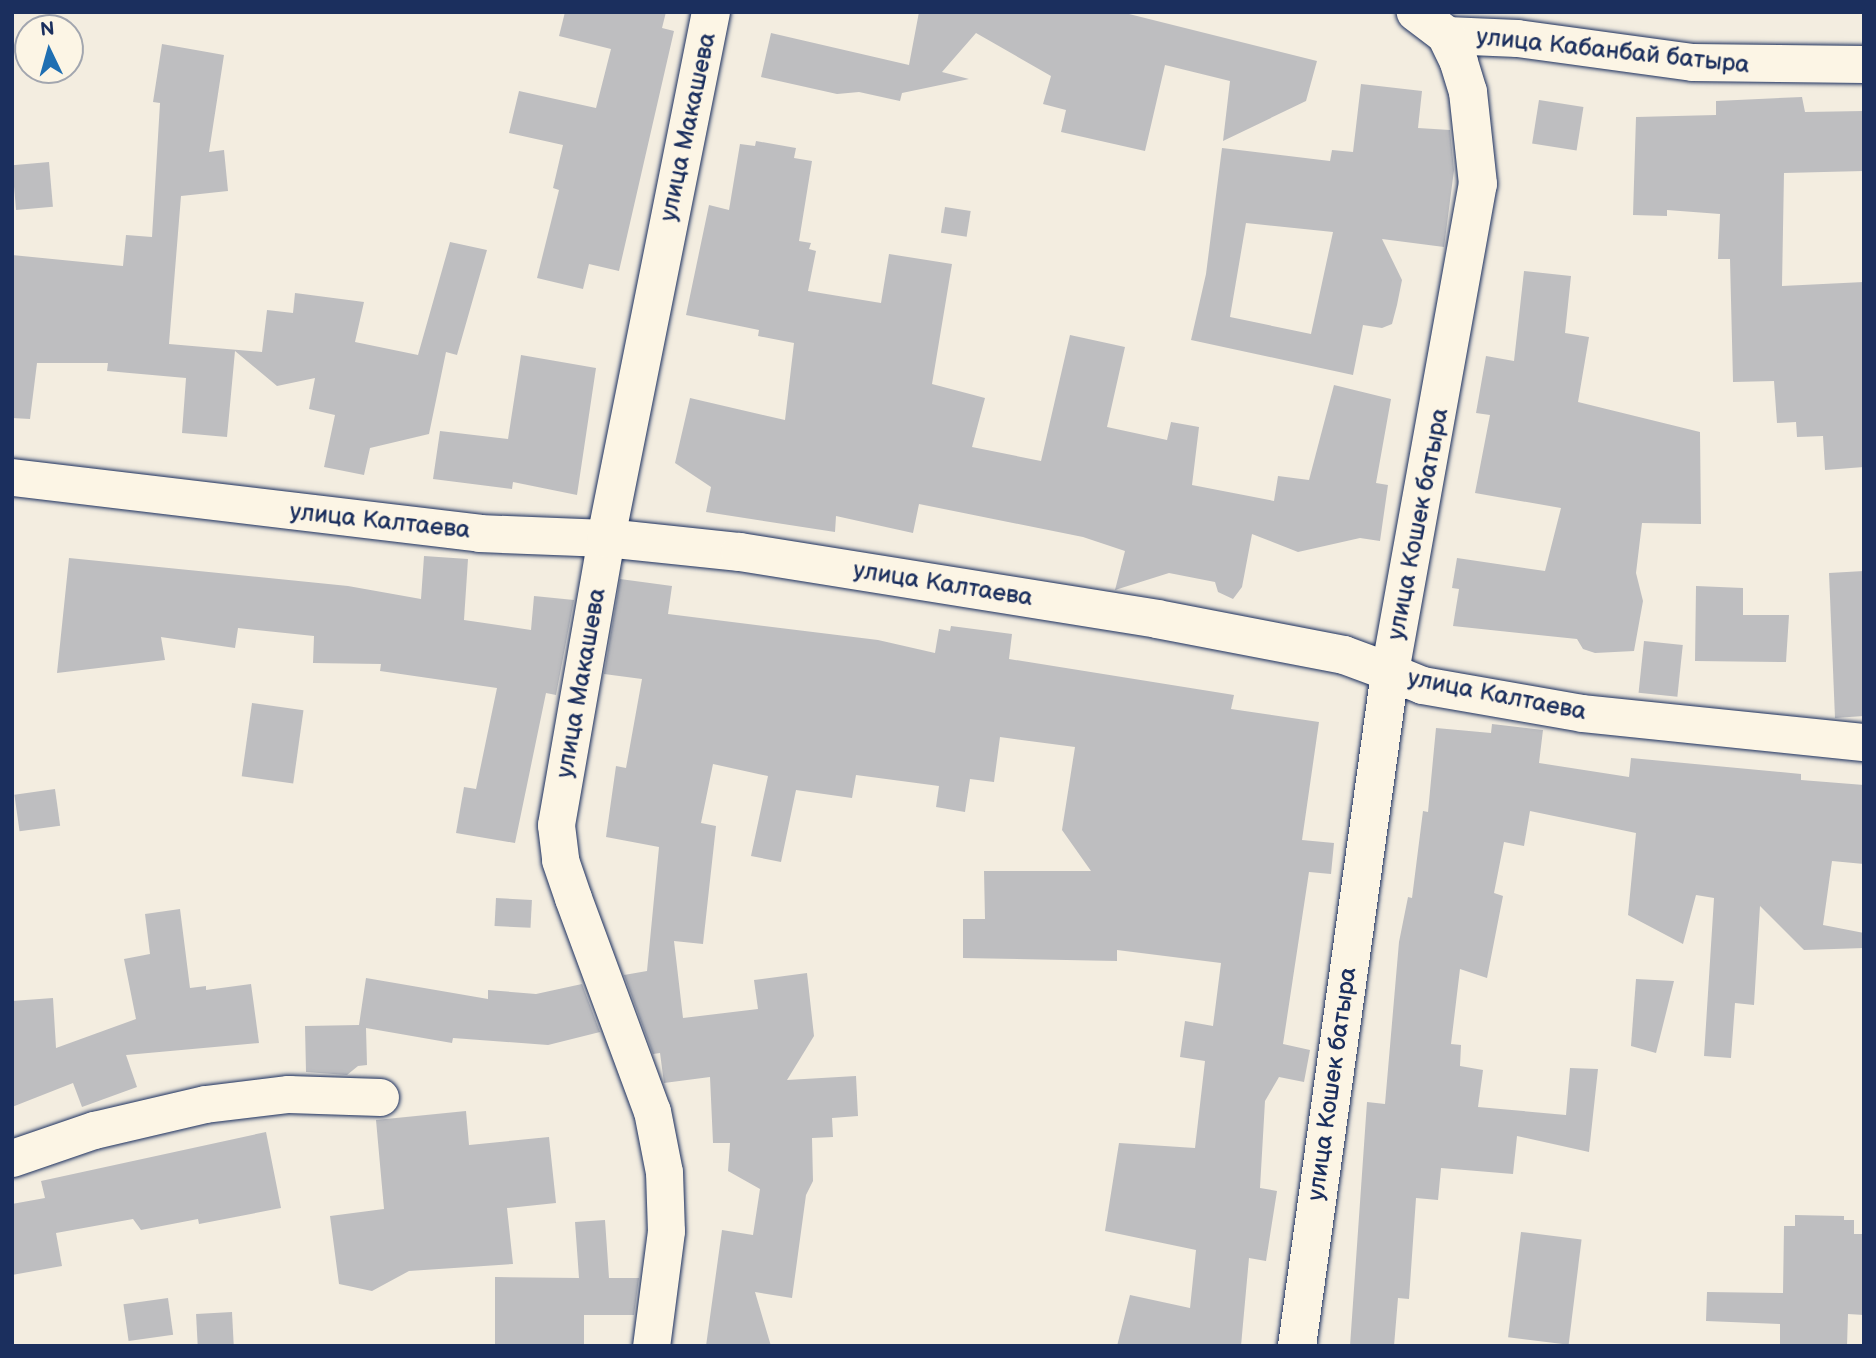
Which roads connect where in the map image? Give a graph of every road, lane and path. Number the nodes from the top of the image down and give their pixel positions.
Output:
1 (711, 12) edge
2 (1416, 12) edge
3 (1446, 35) junction
4 (1864, 64) edge
5 (12, 477) edge
6 (607, 538) junction
7 (1390, 672) junction
8 (1864, 742) edge
9 (380, 1097) dead end
10 (12, 1158) edge
11 (651, 1346) edge
12 (1297, 1346) edge

1 - 6 street, улица Макашева
2 - 3 street
3 - 4 street, улица Кабанбай батыра
3 - 7 street, улица Кошек батыра
5 - 6 street, улица Калтаева
6 - 7 street, улица Калтаева
6 - 11 street, улица Макашева
7 - 8 street, улица Калтаева
7 - 12 street, улица Кошек батыра
9 - 10 street

